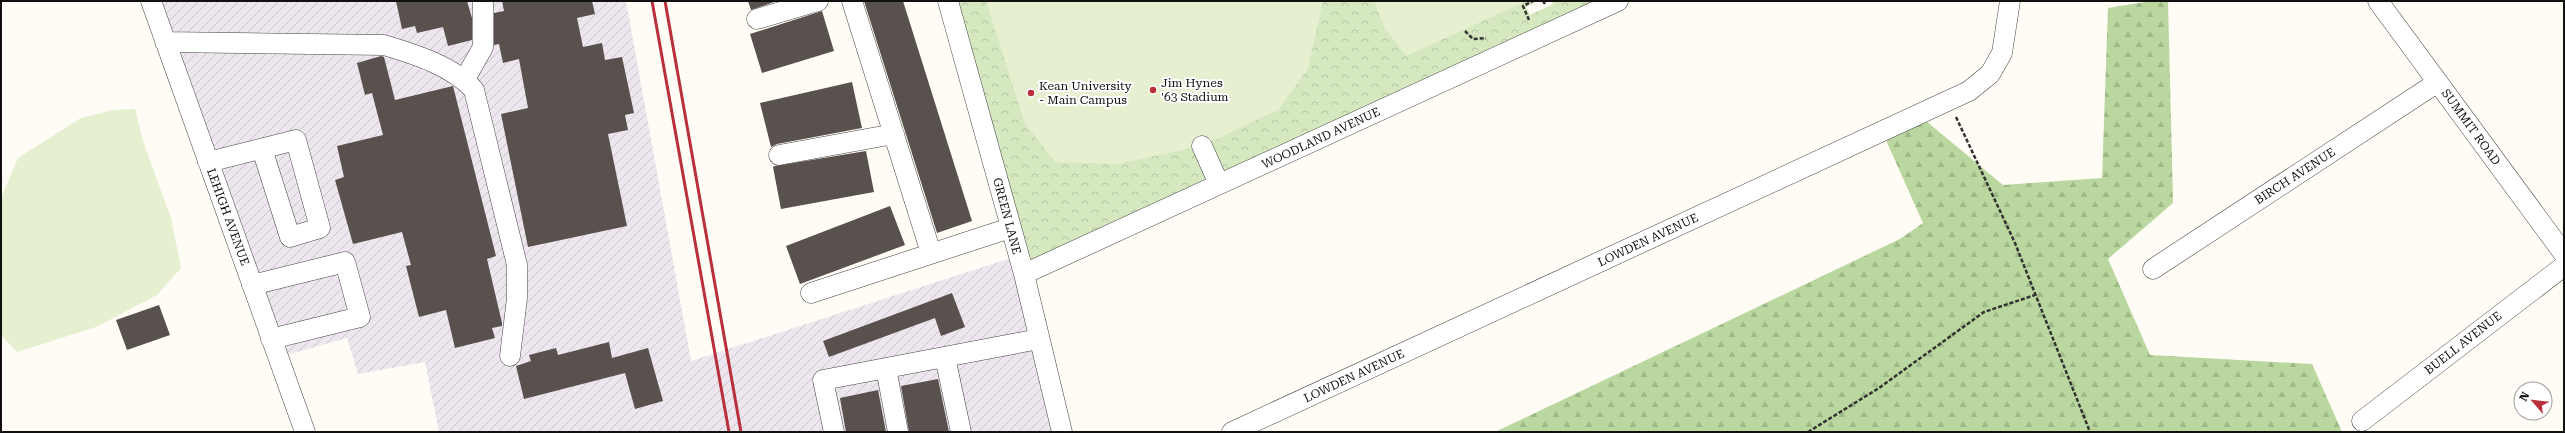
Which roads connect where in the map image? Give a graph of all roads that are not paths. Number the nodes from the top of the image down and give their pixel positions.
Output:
1 (151, 1) edge
2 (483, 1) edge
3 (818, 1) edge
4 (852, 1) edge
5 (948, 1) edge
6 (1618, 1) edge
7 (2010, 1) edge
8 (2378, 1) edge
9 (757, 19) dead end
10 (165, 42) junction
11 (465, 79) junction
12 (2438, 82) junction
13 (894, 134) junction
14 (1202, 146) dead end
15 (262, 149) dead end
16 (778, 155) dead end
17 (208, 162) junction
18 (1219, 184) junction
19 (1010, 228) junction
20 (931, 253) junction
21 (2564, 254) edge
22 (2564, 266) edge
23 (2153, 269) dead end
24 (1024, 274) junction
25 (252, 285) junction
26 (811, 293) dead end
27 (272, 339) junction
28 (1039, 339) junction
29 (510, 356) dead end
30 (945, 357) junction
31 (886, 368) junction
32 (2362, 421) dead end
33 (305, 432) edge
34 (834, 432) edge
35 (898, 432) edge
36 (961, 432) edge
37 (1062, 432) edge
38 (1232, 432) edge

1 - 10 street, LEHIGH AVENUE
2 - 11 street
3 - 9 street
4 - 13 street
5 - 19 street, GREEN LANE
6 - 18 street, WOODLAND AVENUE
7 - 38 street, LOWDEN AVENUE
8 - 12 street, SUMMIT ROAD
10 - 11 street
10 - 17 street, LEHIGH AVENUE
11 - 29 street
12 - 21 street, SUMMIT ROAD
12 - 23 street, BIRCH AVENUE
13 - 16 street
13 - 20 street
14 - 18 street
15 - 17 street
17 - 25 street, LEHIGH AVENUE
18 - 24 street, WOODLAND AVENUE
19 - 20 street
19 - 24 street, GREEN LANE
20 - 26 street
22 - 32 street, BUELL AVENUE
24 - 28 street, GREEN LANE
25 - 27 street, LEHIGH AVENUE
25 - 27 street
27 - 33 street, LEHIGH AVENUE
28 - 30 street
28 - 37 street, GREEN LANE
30 - 31 street
30 - 36 street
31 - 34 street
31 - 35 street

